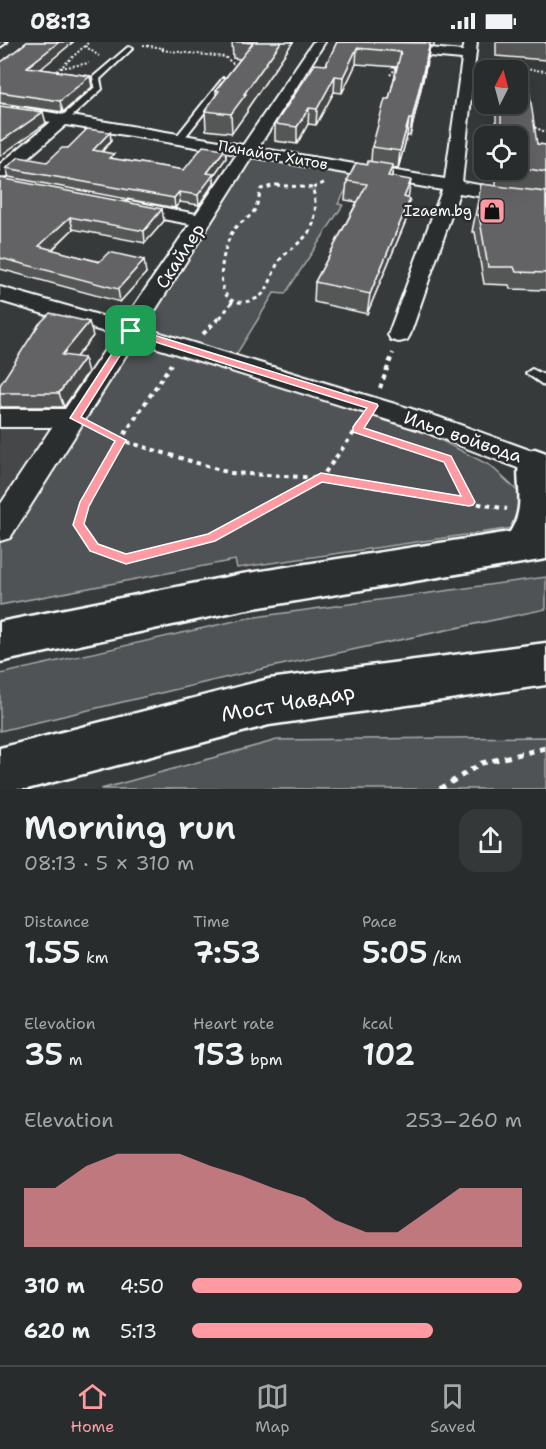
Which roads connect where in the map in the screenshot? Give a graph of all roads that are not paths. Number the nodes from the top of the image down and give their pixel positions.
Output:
1 (322, 42) edge
2 (132, 46) road end
3 (379, 48) edge
4 (470, 49) edge
5 (237, 66) edge
6 (0, 109) edge
7 (64, 119) junction
8 (179, 139) junction
9 (249, 151) junction
10 (4, 181) edge
11 (453, 186) junction
12 (546, 202) edge
13 (113, 204) edge
14 (203, 221) junction
15 (0, 294) edge
16 (131, 331) junction
17 (399, 335) road end
18 (532, 373) dead end
19 (546, 382) edge
20 (0, 418) edge
21 (75, 418) junction
22 (540, 466) edge
23 (0, 529) edge
24 (528, 533) edge
25 (0, 642) edge
26 (546, 664) edge
27 (0, 771) edge

1 - 9 street, Скайлер
2 - 7 lane
3 - 4 street
4 - 11 street
5 - 8 lane
6 - 7 street, Панайот Хитов
7 - 8 street, Панайот Хитов
7 - 10 street
8 - 9 street, Панайот Хитов
9 - 11 street, Панайот Хитов
9 - 14 street, Скайлер
11 - 12 street, Панайот Хитов
11 - 17 street
13 - 14 street
14 - 16 street, Скайлер
15 - 16 street, Ильо войвода
16 - 21 street, Скайлер
16 - 22 street, Ильо войвода
18 - 19 lane
20 - 21 street
21 - 23 street, Скайлер
22 - 24 main road
24 - 25 main road
26 - 27 main road, Мост Чавдар

